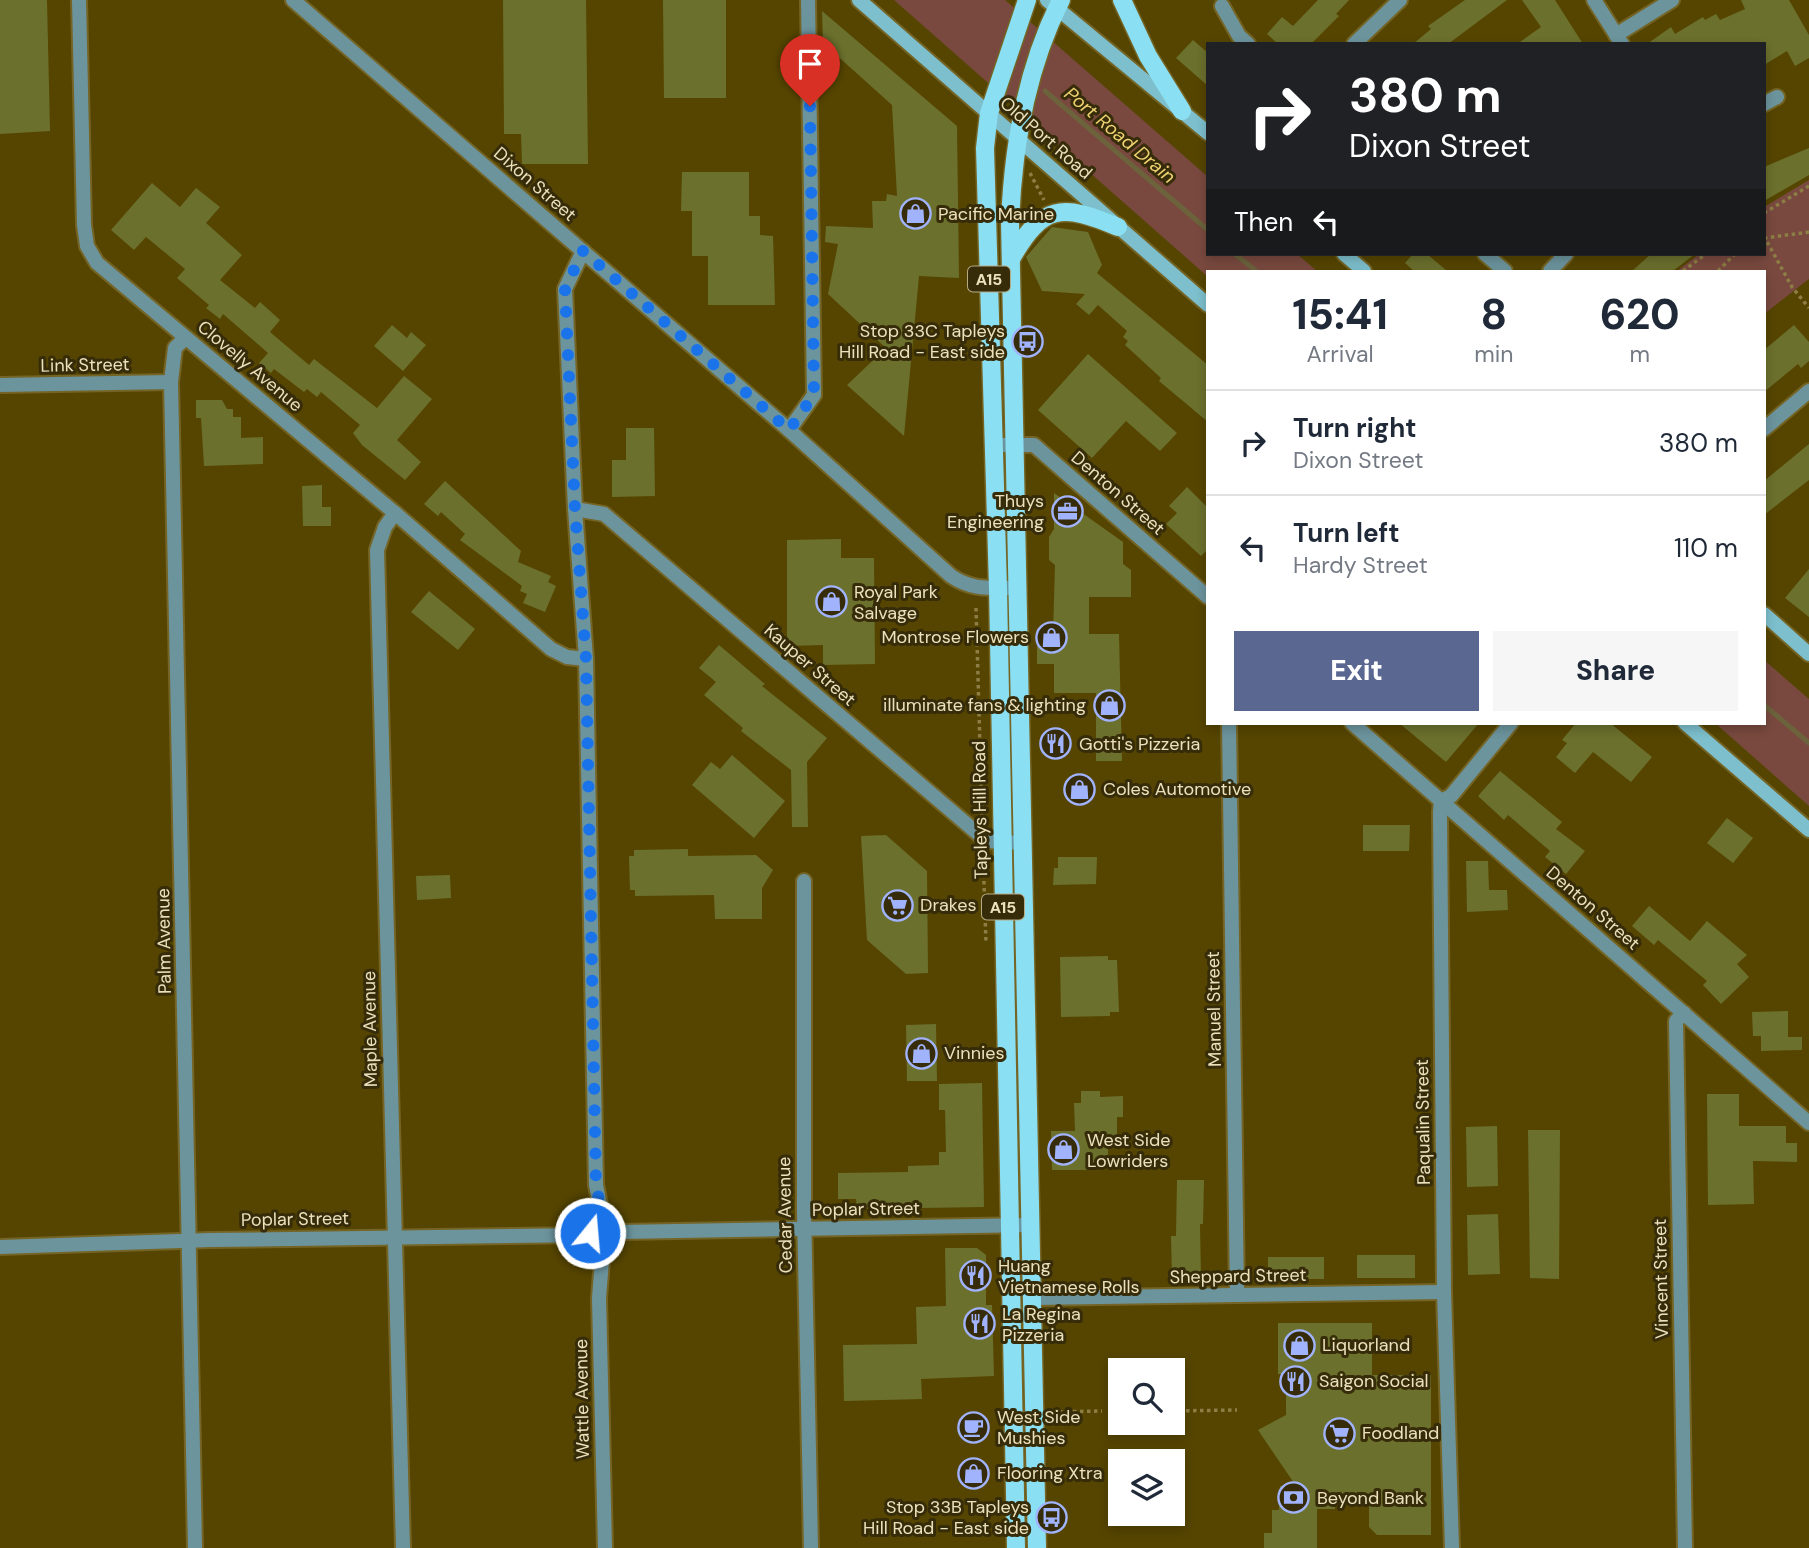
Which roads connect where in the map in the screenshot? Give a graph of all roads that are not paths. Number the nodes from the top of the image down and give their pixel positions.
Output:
1 (79, 0) edge
2 (293, 0) edge
3 (808, 0) edge
4 (859, 0) edge
5 (1027, 0) edge
6 (1122, 0) edge
7 (1400, 0) edge
8 (1594, 0) edge
9 (1672, 0) edge
10 (1055, 3) edge
11 (1222, 6) dead end
12 (1619, 40) edge
13 (1246, 42) edge
14 (1356, 42) edge
15 (1182, 111) junction
16 (989, 113) junction
17 (1206, 131) edge
18 (1018, 138) junction
19 (1118, 228) junction
20 (583, 251) junction
21 (1346, 256) edge
22 (1487, 256) edge
23 (1564, 256) edge
24 (1012, 259) junction
25 (1363, 270) edge
26 (1504, 270) edge
27 (1551, 270) edge
28 (1206, 303) edge
29 (185, 338) junction
30 (171, 382) junction
31 (0, 385) edge
32 (1809, 391) edge
33 (1766, 427) edge
34 (789, 430) junction
35 (1014, 444) junction
36 (994, 445) junction
37 (575, 509) junction
38 (395, 513) junction
39 (998, 588) junction
40 (1017, 588) junction
41 (1206, 595) edge
42 (1766, 616) edge
43 (1809, 654) edge
44 (586, 659) junction
45 (1229, 725) edge
46 (1354, 725) edge
47 (1509, 725) edge
48 (1687, 725) edge
49 (1441, 801) junction
50 (1809, 830) edge
51 (1001, 843) junction
52 (1022, 843) junction
53 (804, 881) dead end
54 (1684, 1013) junction
55 (1809, 1123) edge
56 (603, 1220) junction
57 (1010, 1225) junction
58 (1031, 1225) junction
59 (804, 1229) junction
60 (619, 1232) junction
61 (591, 1235) junction
62 (395, 1237) junction
63 (189, 1240) junction
64 (0, 1247) edge
65 (603, 1248) junction
66 (1444, 1293) junction
67 (1237, 1295) junction
68 (1032, 1298) junction
69 (195, 1548) edge
70 (403, 1548) edge
71 (605, 1548) edge
72 (811, 1548) edge
73 (1016, 1548) edge
74 (1037, 1548) edge
75 (1452, 1548) edge
76 (1685, 1548) edge

1 - 29 street, Clovelly Avenue
2 - 20 street, Dixon Street
3 - 34 street
4 - 16 main road, Old Port Road
5 - 16 main road, A15
6 - 15 main road
7 - 14 street
8 - 12 street
9 - 12 street
10 - 15 main road
10 - 18 main road, A15
11 - 13 street
15 - 17 main road
16 - 18 main road, Old Port Road
16 - 36 main road, Tapleys Hill Road / A15
18 - 19 main road, Old Port Road
18 - 24 main road, A15
19 - 24 main road
19 - 28 main road, Old Port Road
20 - 34 street, Dixon Street
20 - 37 street
21 - 25 main road
22 - 26 street
23 - 27 street
24 - 35 main road, A15
29 - 30 street, Palm Avenue
29 - 38 street, Clovelly Avenue
30 - 31 street, Link Street
30 - 63 street, Palm Avenue
32 - 33 street
34 - 39 street, Dixon Street
35 - 36 street, Denton Street
35 - 40 main road, A15
35 - 41 street, Denton Street
36 - 39 main road, Tapleys Hill Road / A15
37 - 44 street
37 - 51 street, Kauper Street
38 - 44 street, Clovelly Avenue
38 - 62 street, Maple Avenue
39 - 40 street, Dixon Street
39 - 51 main road, Tapleys Hill Road / A15
40 - 52 main road, A15
42 - 43 main road
44 - 56 street
45 - 67 street, Manuel Street
46 - 49 street, Denton Street
47 - 49 street
48 - 50 main road
49 - 54 street, Denton Street
49 - 66 street, Paqualin Street
51 - 52 street, Kauper Street
51 - 57 main road, Tapleys Hill Road / A15
52 - 58 main road, A15
53 - 59 street, Cedar Avenue
54 - 55 street, Denton Street
54 - 76 street, Vincent Street
56 - 60 street
56 - 61 street
57 - 58 street, Poplar Street
57 - 59 street, Poplar Street
57 - 73 main road, Tapleys Hill Road / A15
58 - 68 main road, A15
59 - 60 street, Poplar Street
59 - 72 street, Cedar Avenue
60 - 65 street
61 - 62 street, Poplar Street
61 - 65 street
62 - 63 street, Poplar Street
62 - 70 street, Maple Avenue
63 - 64 street, Poplar Street
63 - 69 street, Palm Avenue
65 - 71 street, Wattle Avenue
66 - 67 street, Sheppard Street
66 - 75 street, Paqualin Street
67 - 68 street, Sheppard Street
68 - 74 main road, A15

